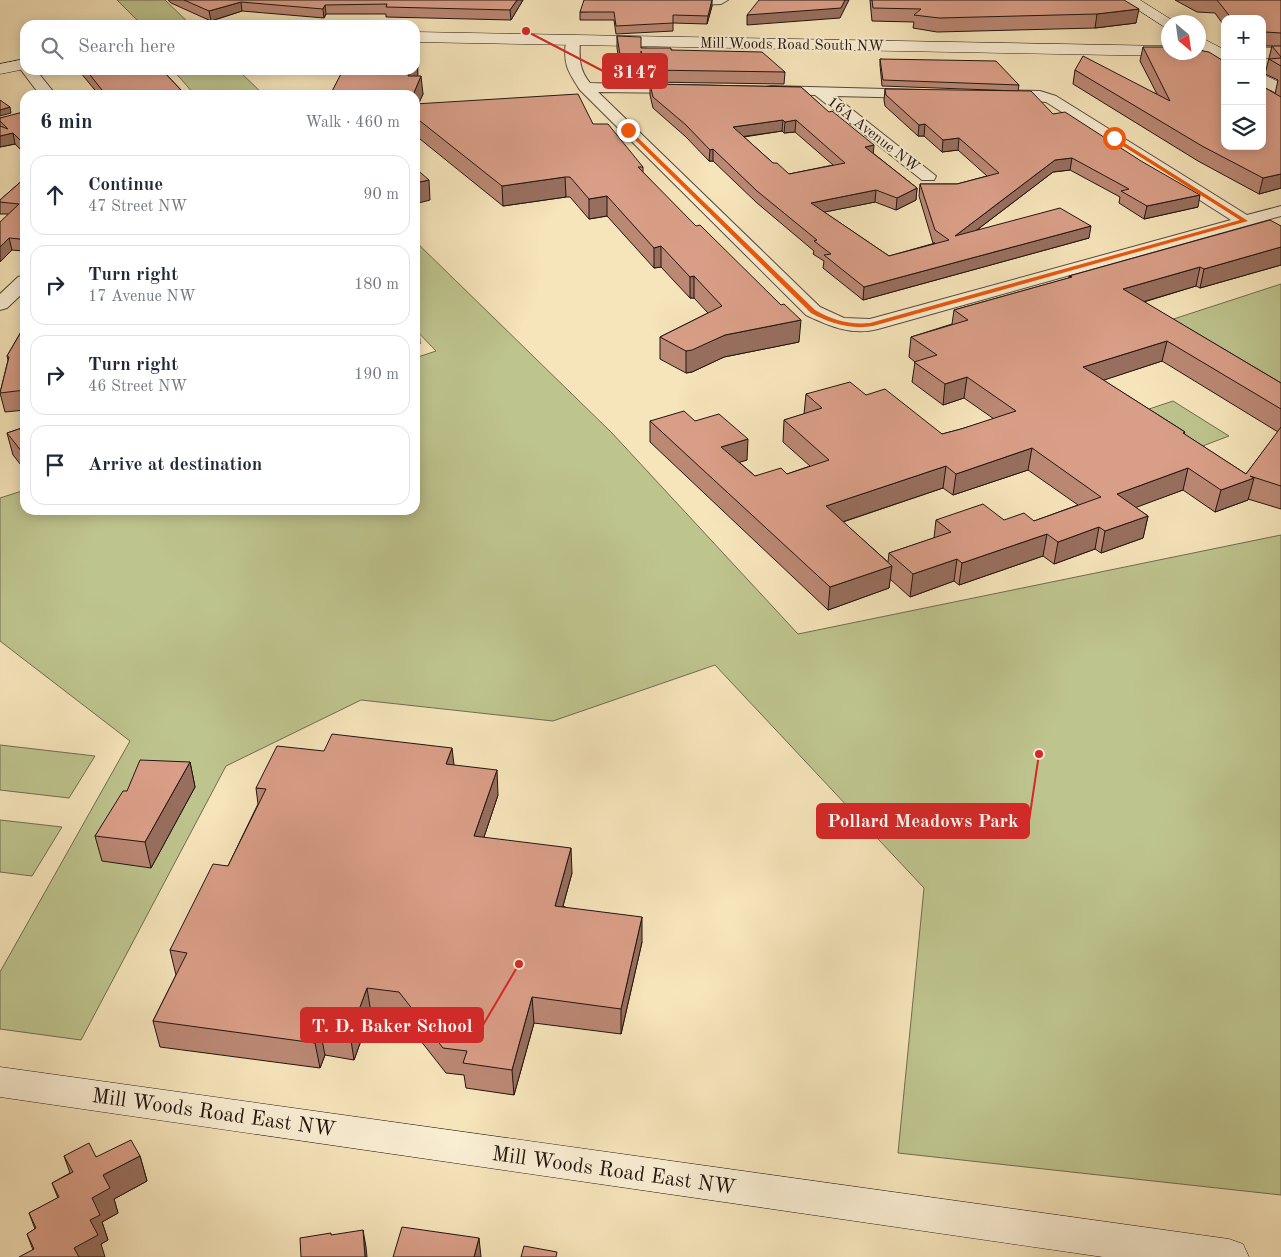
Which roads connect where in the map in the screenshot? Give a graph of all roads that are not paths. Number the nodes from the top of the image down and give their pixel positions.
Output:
1 (721, 0) edge
2 (1130, 0) edge
3 (670, 2) edge
4 (1161, 19) edge
5 (420, 37) edge
6 (573, 40) junction
7 (1206, 45) edge
8 (1161, 51) edge
9 (1206, 53) edge
10 (1221, 53) edge
11 (1266, 53) edge
12 (1281, 53) edge
13 (1221, 54) edge
14 (20, 67) edge
15 (0, 69) edge
16 (33, 75) edge
17 (1266, 81) edge
18 (585, 87) junction
19 (702, 89) edge
20 (44, 90) edge
21 (761, 90) edge
22 (1281, 90) edge
23 (819, 91) junction
24 (929, 93) edge
25 (989, 94) edge
26 (928, 176) dead end
27 (1281, 211) edge
28 (1245, 221) junction
29 (20, 286) edge
30 (0, 304) edge
31 (0, 1082) edge
32 (1229, 1257) edge

1 - 3 street
2 - 4 street
5 - 6 street, Mill Woods Road South NW
6 - 8 street, Mill Woods Road South NW
6 - 18 street
7 - 10 street
9 - 13 street
11 - 12 street
14 - 15 street
16 - 20 street
17 - 22 street
18 - 19 street
18 - 28 street
21 - 23 street, 16A Avenue NW
23 - 24 street, 16A Avenue NW
23 - 26 street, 16A Avenue NW
25 - 28 street
27 - 28 street
29 - 30 street
31 - 32 street, Mill Woods Road East NW

